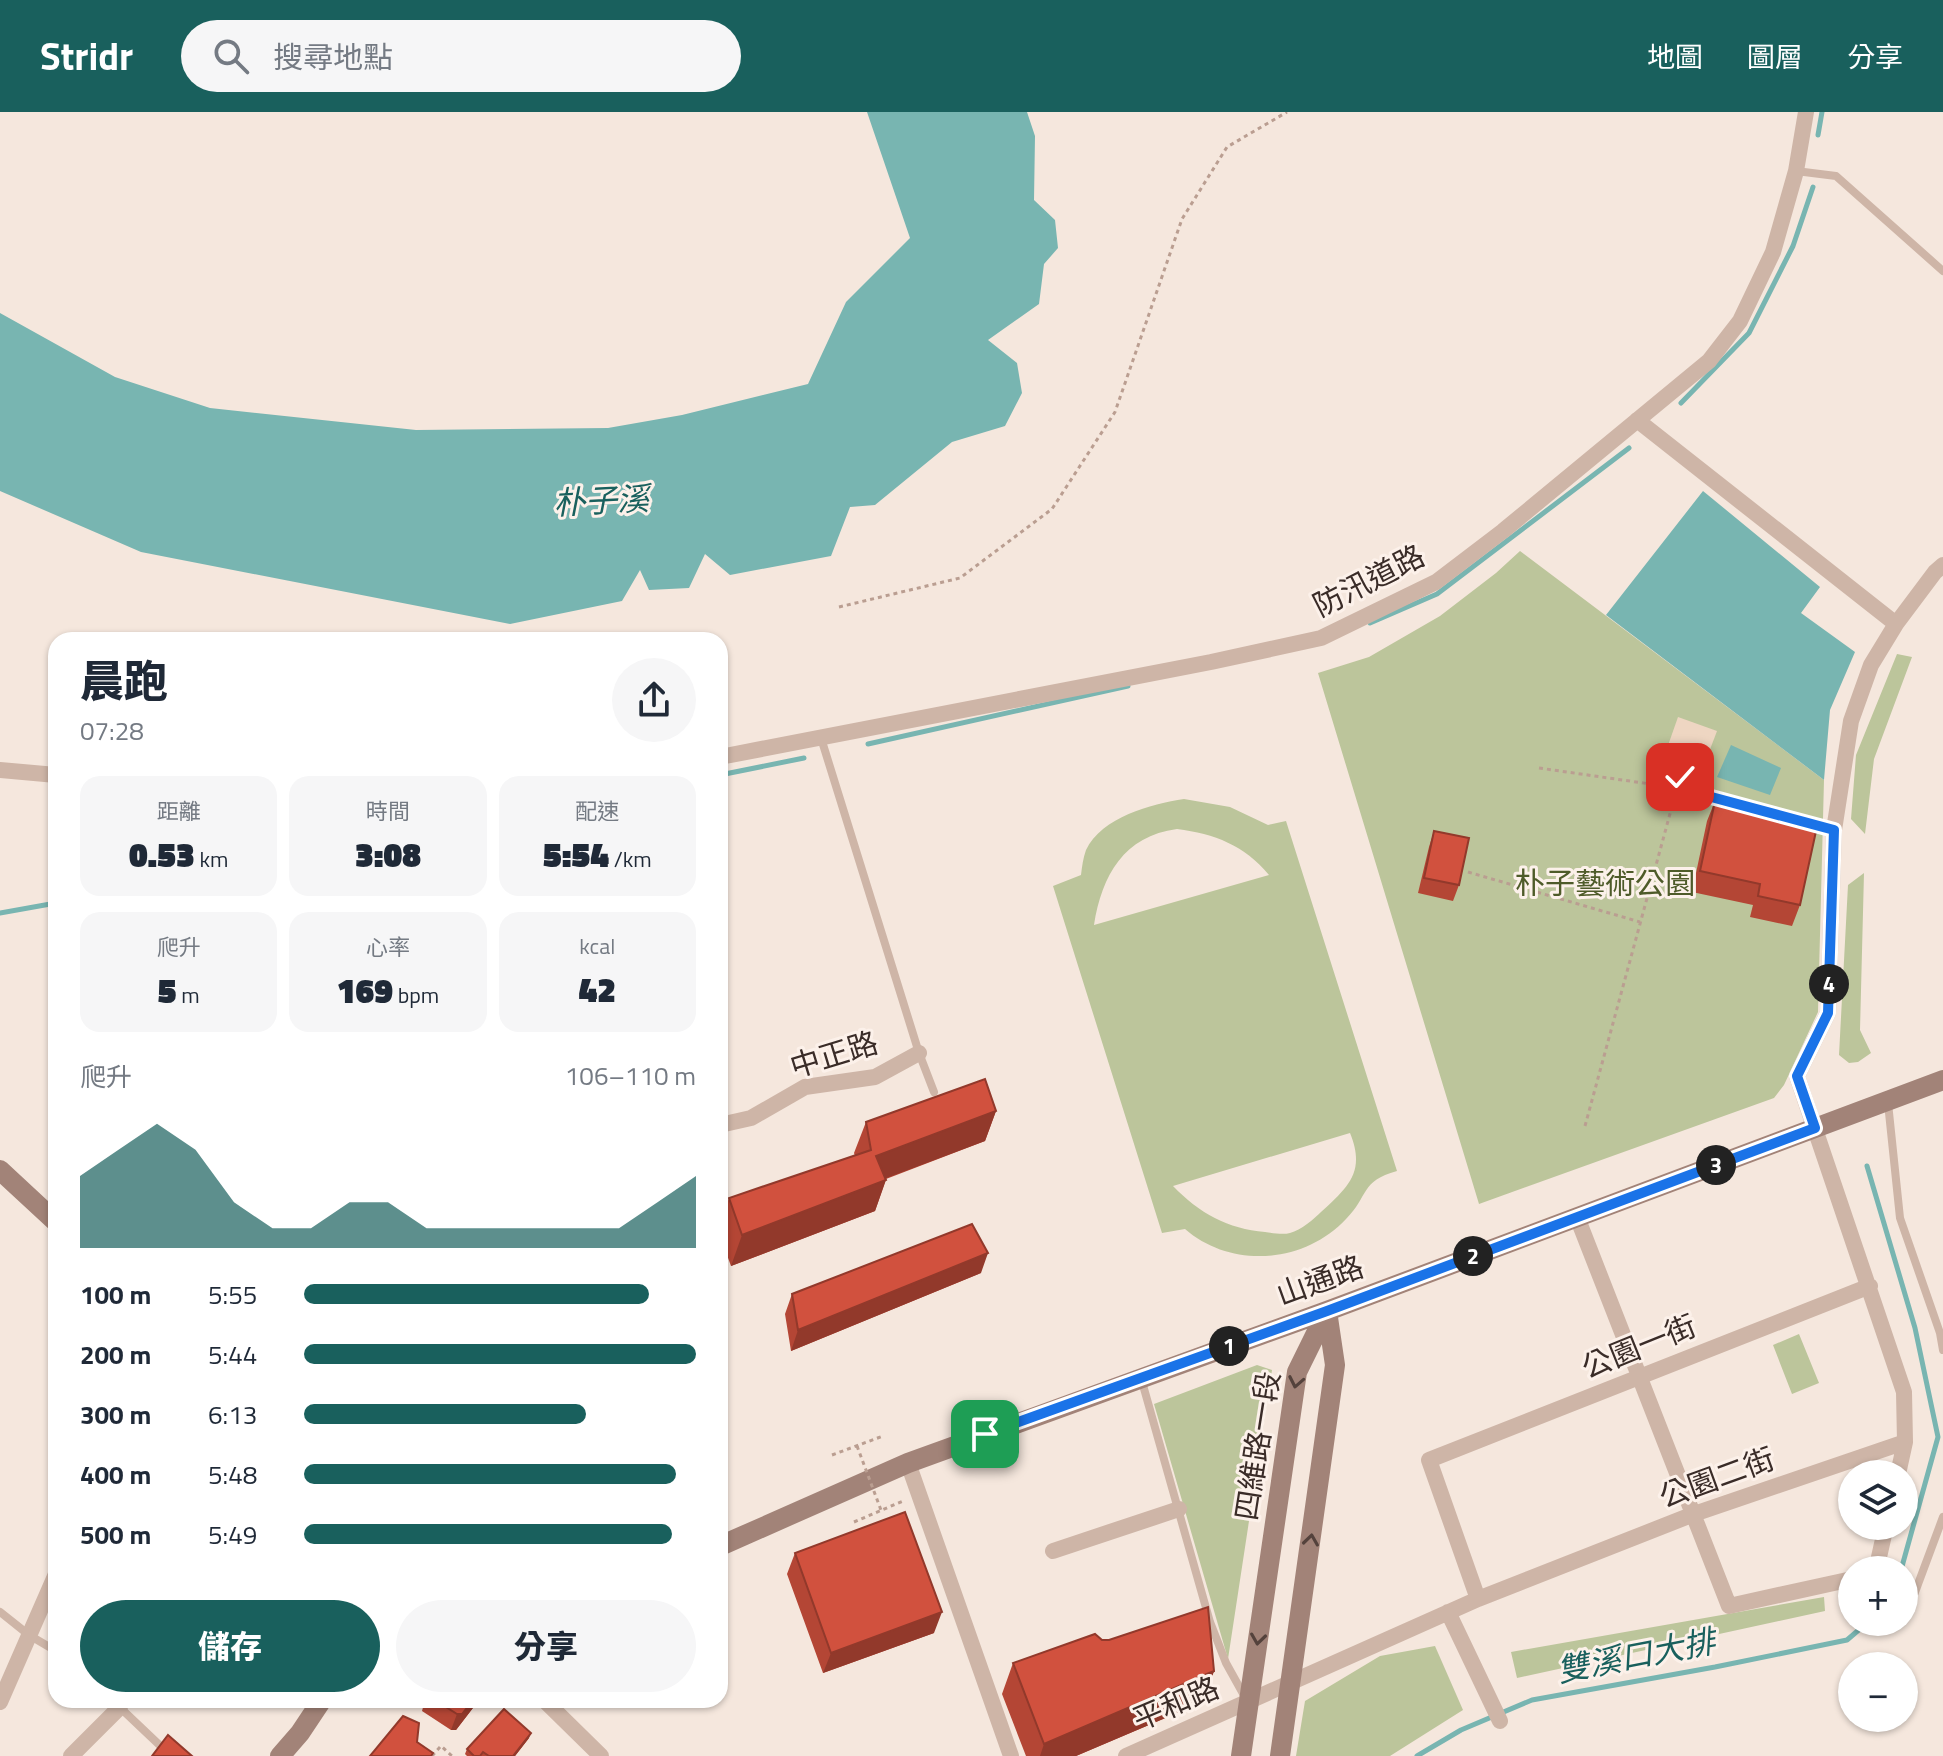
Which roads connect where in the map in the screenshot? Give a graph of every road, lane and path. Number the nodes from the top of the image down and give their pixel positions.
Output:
1 (1287, 112) edge
2 (1806, 112) edge
3 (1796, 171) junction
4 (1943, 271) edge
5 (1637, 420) junction
6 (1943, 565) edge
7 (839, 607) dead end
8 (1896, 624) junction
9 (821, 738) junction
10 (728, 755) edge
11 (1687, 762) dead end
12 (1539, 768) dead end
13 (0, 770) edge
14 (48, 774) edge
15 (1678, 788) junction
16 (1763, 811) edge
17 (1468, 872) edge
18 (1640, 922) junction
19 (919, 1053) junction
20 (1943, 1080) edge
21 (934, 1092) dead end
22 (1888, 1101) junction
23 (728, 1123) edge
24 (1585, 1126) dead end
25 (1815, 1128) junction
26 (0, 1170) edge
27 (48, 1215) edge
28 (1577, 1217) junction
29 (1870, 1286) junction
30 (1327, 1311) junction
31 (1943, 1350) edge
32 (1640, 1377) junction
33 (1140, 1378) junction
34 (883, 1436) dead end
35 (1905, 1442) junction
36 (857, 1446) junction
37 (832, 1455) dead end
38 (1901, 1460) edge
39 (908, 1463) junction
40 (903, 1501) dead end
41 (1179, 1509) junction
42 (881, 1510) junction
43 (1694, 1514) junction
44 (1943, 1517) edge
45 (854, 1522) dead end
46 (728, 1542) edge
47 (1053, 1551) dead end
48 (1838, 1582) edge
49 (1918, 1584) edge
50 (48, 1592) edge
51 (1478, 1599) junction
52 (0, 1612) edge
53 (1448, 1612) junction
54 (29, 1635) junction
55 (48, 1646) edge
56 (1292, 1683) junction
57 (0, 1702) edge
58 (1248, 1703) junction
59 (113, 1708) edge
60 (120, 1708) edge
61 (317, 1708) edge
62 (552, 1708) edge
63 (1500, 1721) dead end
64 (71, 1756) edge
65 (171, 1756) edge
66 (280, 1756) edge
67 (432, 1756) edge
68 (452, 1756) edge
69 (601, 1756) edge
70 (1011, 1756) edge
71 (1126, 1756) edge
72 (1241, 1756) edge
73 (1280, 1756) edge

1 - 7 path
2 - 3 street, 防汛道路
3 - 4 lane
3 - 5 street, 防汛道路
5 - 8 street
5 - 9 street, 防汛道路
6 - 8 street
8 - 25 street
9 - 10 street, 防汛道路
9 - 19 lane
11 - 15 path
12 - 15 path
13 - 14 street
15 - 16 path
15 - 18 path
17 - 18 path
18 - 24 path
19 - 21 lane
19 - 23 street, 中正路
20 - 22 main road, 山通路
22 - 25 main road, 山通路
22 - 31 lane
25 - 28 main road, 山通路
25 - 29 street
26 - 27 main road
28 - 30 main road, 山通路
28 - 32 street
29 - 32 street, 公園一街
29 - 35 street
30 - 33 main road, 山通路
56 -> 30 main road
30 -> 58 main road, 四維路一段
32 - 43 street
32 - 51 street, 公園一街
33 - 39 main road, 山通路
33 - 41 lane
34 - 36 path
35 - 38 street
35 - 43 street, 公園二街
36 - 37 path
36 - 42 path, bridge
39 - 46 main road, 山通路
39 - 70 street
40 - 42 path
41 - 47 street
41 - 58 lane
42 - 45 path
43 - 48 street
43 - 51 street, 公園二街
44 - 49 lane
50 - 54 street
51 - 53 street, 公園二街
52 - 54 lane
53 - 56 street, 公園二街
53 - 63 street
54 - 55 lane
54 - 57 street
56 - 58 street, 公園二街
56 - 73 main road
58 - 71 street, 平和路
58 - 72 main road, 四維路一段
59 - 64 street
60 - 65 lane
61 - 66 main road
62 - 69 street
67 - 68 path

